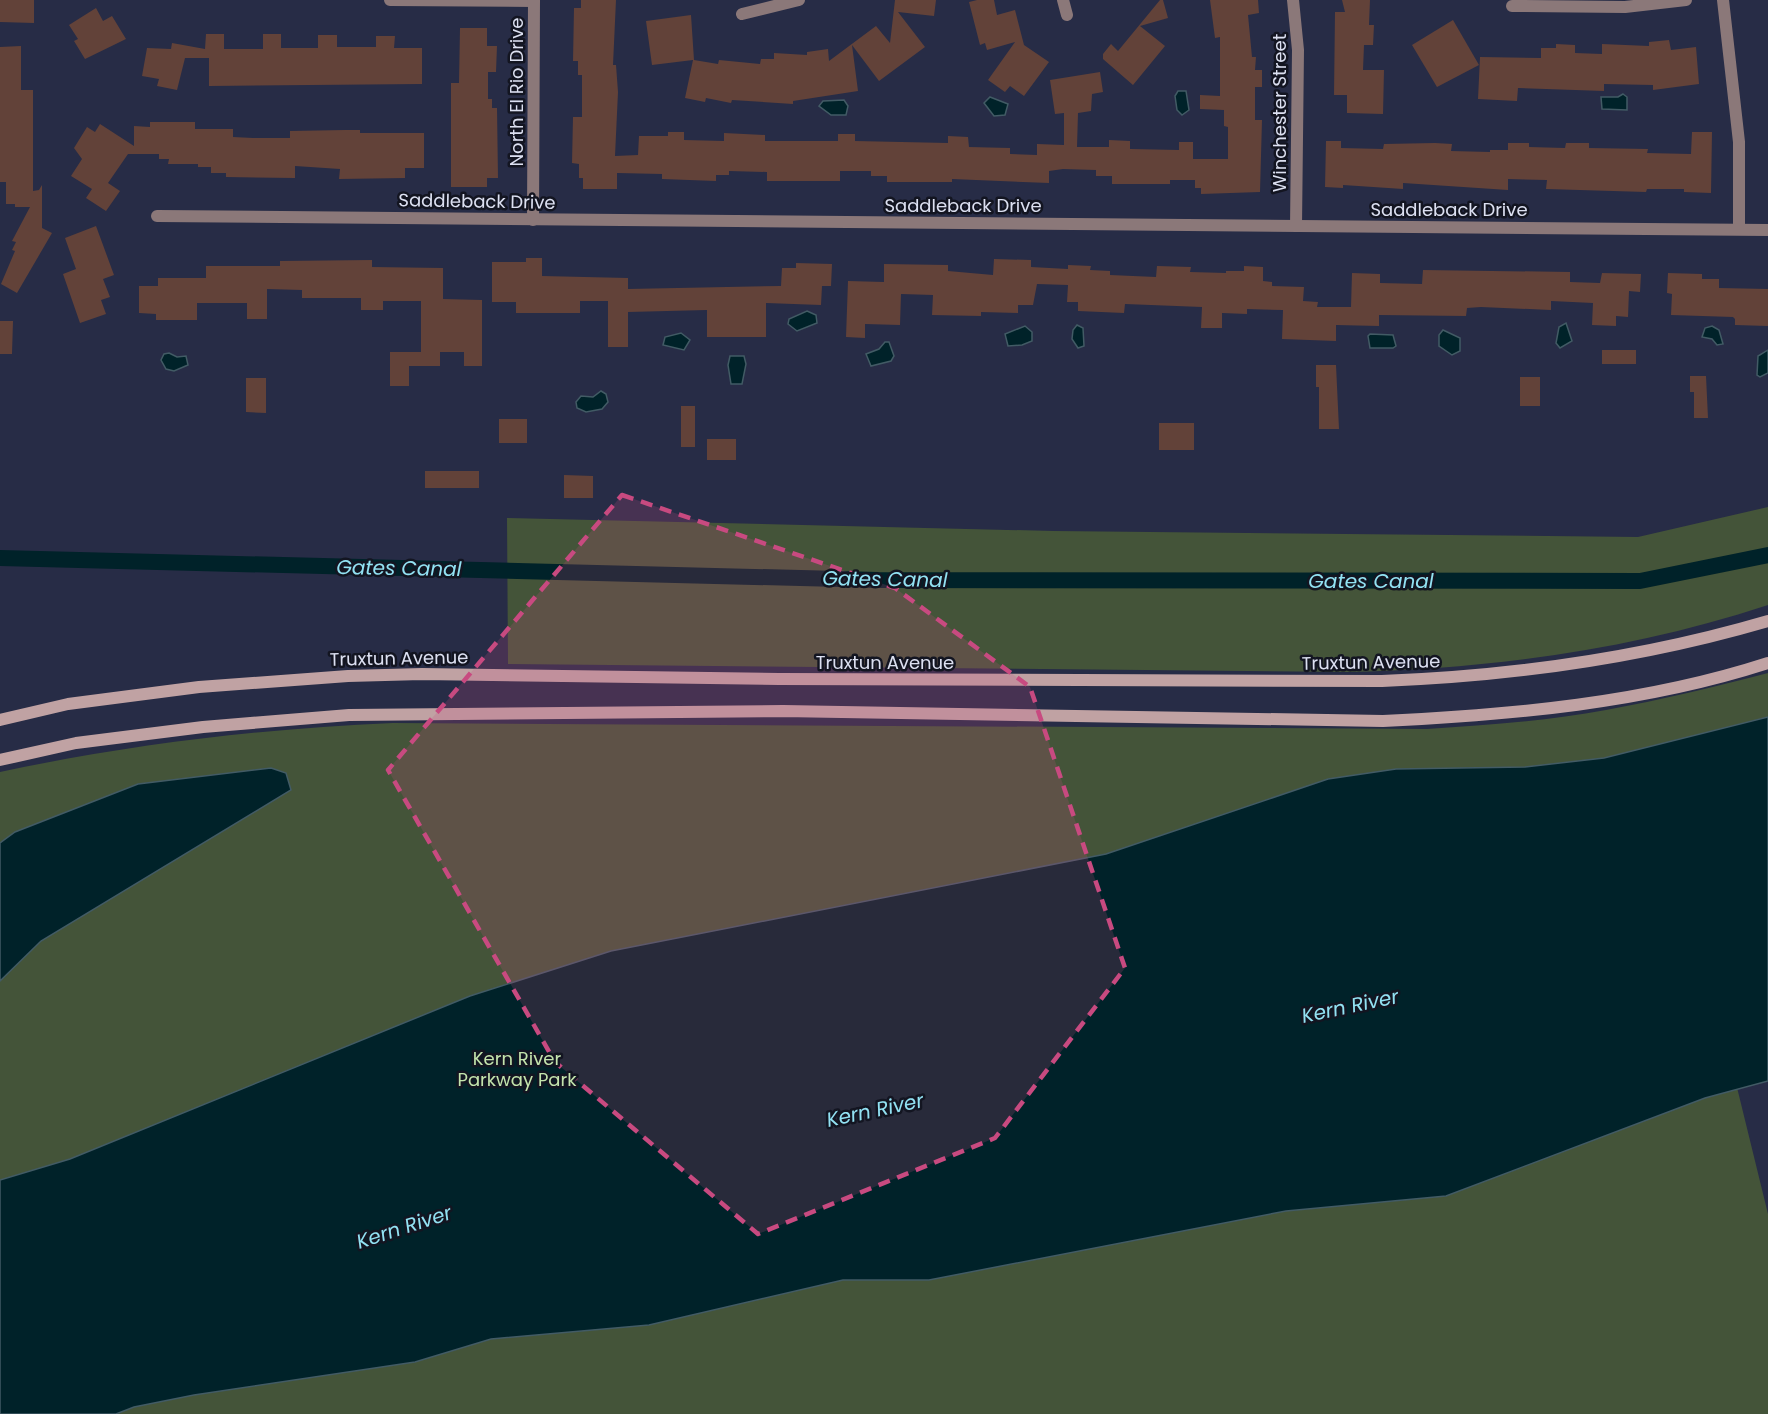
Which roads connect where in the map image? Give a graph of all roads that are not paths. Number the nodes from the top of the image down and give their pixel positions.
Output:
1 (390, 0) edge
2 (799, 0) edge
3 (1063, 0) edge
4 (1293, 0) edge
5 (1686, 0) edge
6 (1723, 0) edge
7 (534, 1) edge
8 (1512, 6) dead end
9 (742, 14) dead end
10 (1067, 15) dead end
11 (158, 216) dead end
12 (533, 220) junction
13 (1296, 226) junction
14 (1739, 230) junction
15 (1768, 230) edge
16 (1768, 621) edge
17 (1768, 663) edge
18 (0, 720) edge
19 (0, 760) edge

1 - 7 street
2 - 9 street
3 - 10 street
4 - 13 street, Winchester Street
5 - 8 street
6 - 14 street
7 - 12 street, North El Rio Drive
11 - 12 street, Saddleback Drive
12 - 13 street, Saddleback Drive
13 - 14 street, Saddleback Drive
14 - 15 street, Saddleback Drive
16 - 18 main road, Truxtun Avenue
17 - 19 main road

